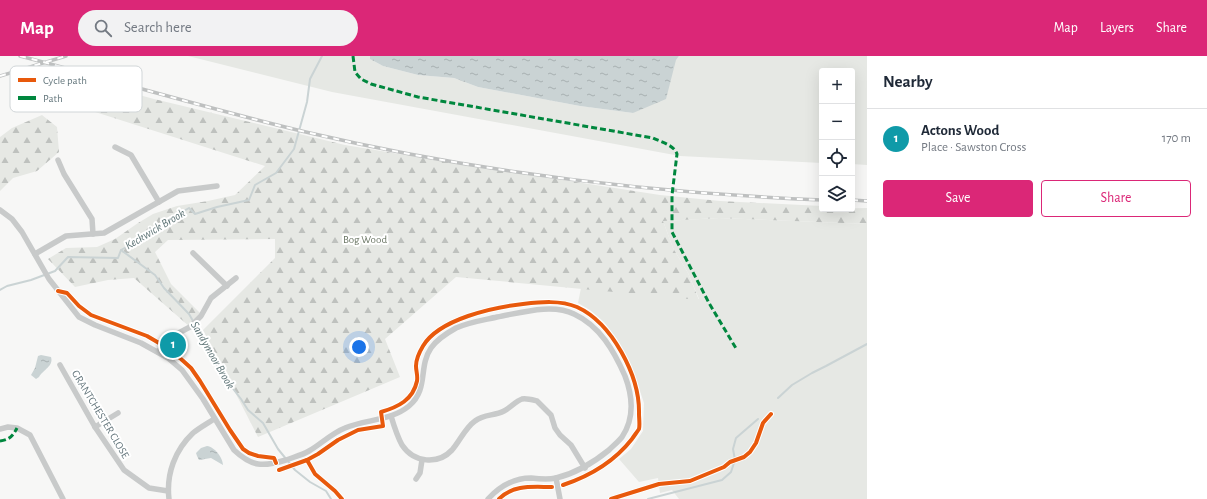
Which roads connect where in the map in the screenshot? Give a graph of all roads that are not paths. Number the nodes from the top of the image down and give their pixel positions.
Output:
1 (115, 147) dead end
2 (58, 160) dead end
3 (217, 186) dead end
4 (159, 202) junction
5 (0, 210) edge
6 (93, 234) junction
7 (193, 253) dead end
8 (35, 254) junction
9 (236, 278) dead end
10 (227, 286) junction
11 (158, 352) junction
12 (60, 365) dead end
13 (118, 413) dead end
14 (391, 416) junction
15 (214, 419) junction
16 (96, 427) junction
17 (0, 429) edge
18 (422, 460) junction
19 (585, 468) junction
20 (556, 478) junction
21 (416, 479) dead end
22 (168, 491) junction
23 (62, 499) edge
24 (169, 499) edge
25 (488, 499) edge
26 (560, 499) edge

1 - 4 street
2 - 6 street
3 - 4 street
4 - 6 street
5 - 8 street
6 - 8 street
7 - 10 street
8 - 11 street
9 - 10 street
10 - 11 street
11 - 15 street
12 - 16 street, GRANTCHESTER CLOSE
13 - 16 street
14 - 15 street
14 - 18 street
14 - 19 street
15 - 22 street
16 - 22 street, GRANTCHESTER CLOSE
17 - 23 street
18 - 19 street
18 - 21 street
19 - 20 street
20 - 25 street
20 - 26 street
22 - 24 street

